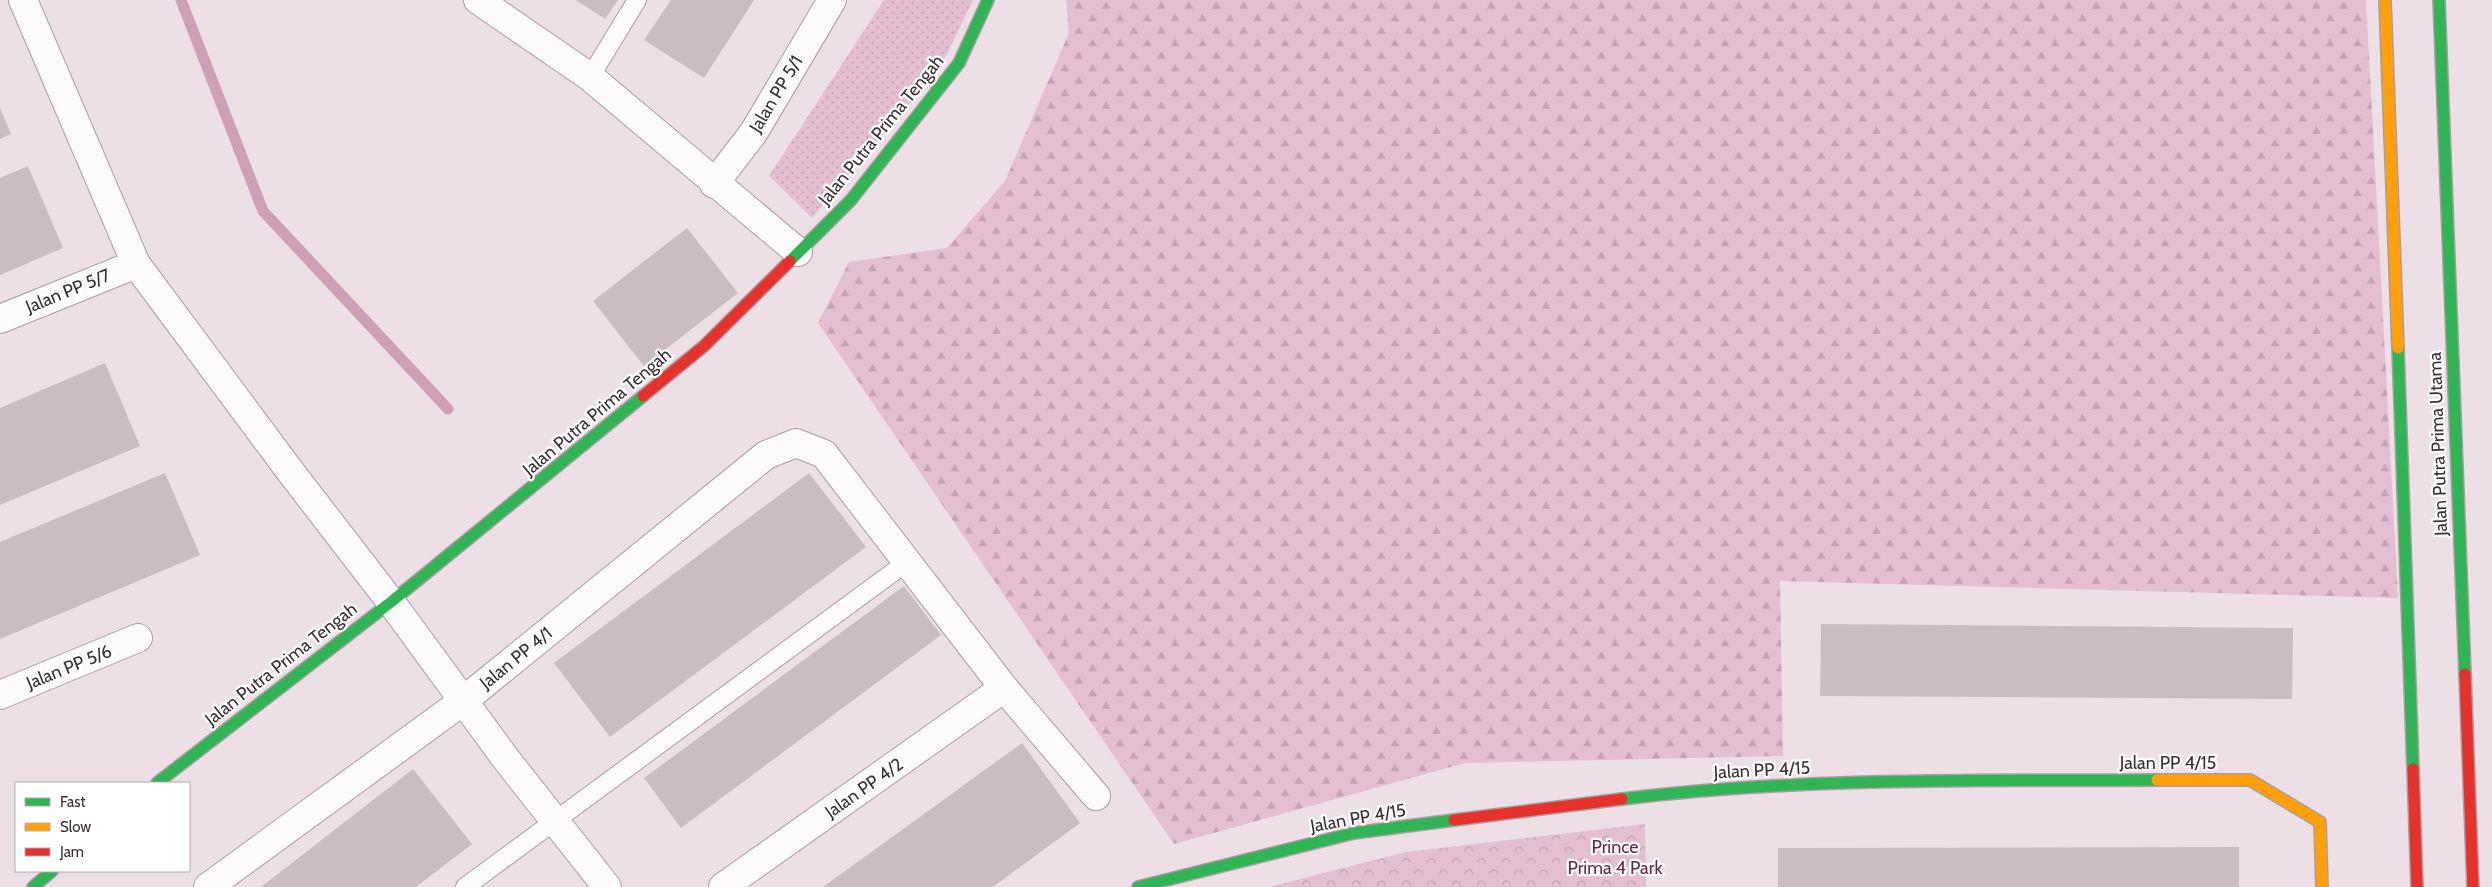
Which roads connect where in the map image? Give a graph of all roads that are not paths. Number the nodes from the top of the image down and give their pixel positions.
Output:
1 (23, 0) edge
2 (478, 0) edge
3 (638, 0) edge
4 (832, 0) edge
5 (988, 0) edge
6 (2386, 0) edge
7 (2439, 0) edge
8 (590, 77) junction
9 (714, 184) junction
10 (798, 252) junction
11 (136, 264) junction
12 (0, 319) edge
13 (907, 562) junction
14 (391, 602) junction
15 (138, 638) dead end
16 (1004, 688) junction
17 (0, 695) edge
18 (463, 701) junction
19 (158, 782) edge
20 (1096, 796) dead end
21 (554, 820) junction
22 (51, 872) edge
23 (33, 887) edge
24 (208, 887) edge
25 (464, 887) edge
26 (607, 887) edge
27 (723, 887) edge
28 (1138, 887) edge
29 (2322, 887) edge
30 (2416, 887) edge
31 (2472, 887) edge

1 - 11 street
2 - 8 street
3 - 8 lane
4 - 9 street, Jalan PP 5/1
5 - 10 street, Jalan Putra Prima Tengah
6 - 30 street, Jalan Putra Prima Utama
7 - 31 street, Jalan Putra Prima Utama
8 - 9 street
9 - 10 street
10 - 14 street, Jalan Putra Prima Tengah
11 - 12 street, Jalan PP 5/7
11 - 14 street
13 - 16 street
13 - 18 street, Jalan PP 4/1
13 - 21 lane
14 - 18 street
14 - 19 street, Jalan Putra Prima Tengah
15 - 17 street, Jalan PP 5/6
16 - 20 street
16 - 27 street, Jalan PP 4/2
18 - 21 street
18 - 24 street, Jalan PP 4/1
21 - 25 lane
21 - 26 street
22 - 23 street
28 - 29 street, Jalan PP 4/15

